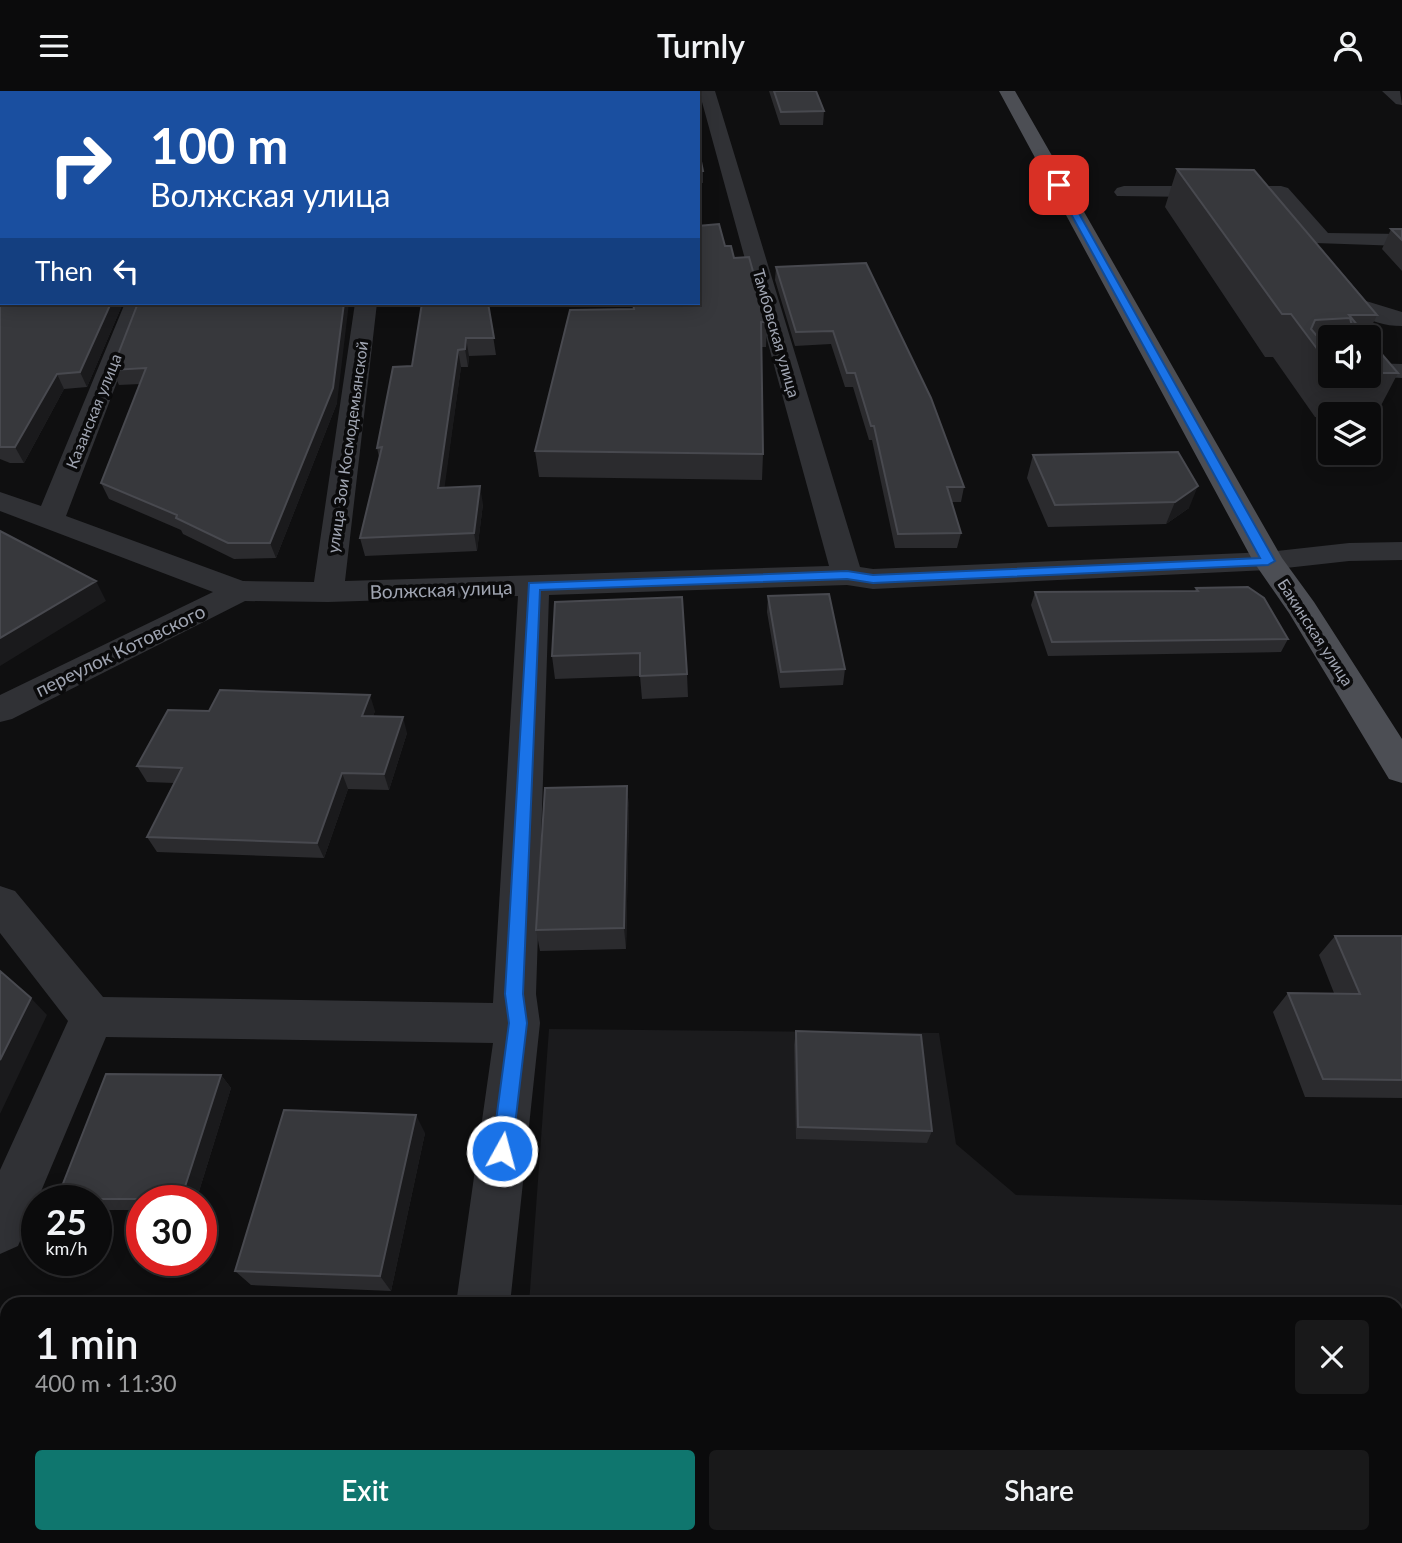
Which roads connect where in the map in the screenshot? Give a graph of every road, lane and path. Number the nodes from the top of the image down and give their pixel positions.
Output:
1 (707, 91) edge
2 (1007, 91) edge
3 (1390, 91) edge
4 (1402, 100) edge
5 (1124, 191) dead end
6 (1322, 239) junction
7 (1402, 240) edge
8 (135, 305) edge
9 (366, 305) edge
10 (1399, 322) edge
11 (1381, 370) edge
12 (1402, 370) edge
13 (0, 501) edge
14 (50, 519) junction
15 (1402, 551) edge
16 (1268, 561) junction
17 (847, 575) junction
18 (534, 586) junction
19 (240, 591) junction
20 (328, 592) junction
21 (0, 710) edge
22 (1402, 769) edge
23 (0, 903) edge
24 (92, 1017) junction
25 (518, 1023) junction
26 (0, 1228) edge
27 (484, 1297) edge

1 - 17 street, Тамбовская улица
2 - 16 main road, Бакинская улица
3 - 4 street
5 - 6 street
6 - 7 street
6 - 10 street
8 - 14 street, Казанская улица
9 - 20 street, улица Зои Космодемьянской
11 - 12 street
13 - 14 street, Волжская улица
14 - 19 street, Волжская улица
15 - 16 street, Волжская улица
16 - 17 street, Волжская улица
16 - 22 main road, Бакинская улица
17 - 18 street, Волжская улица
18 - 20 street, Волжская улица
18 - 25 street
19 - 20 street, Волжская улица
19 - 21 street, переулок Котовского
23 - 24 street
24 - 25 street
24 - 26 street
25 - 27 street

